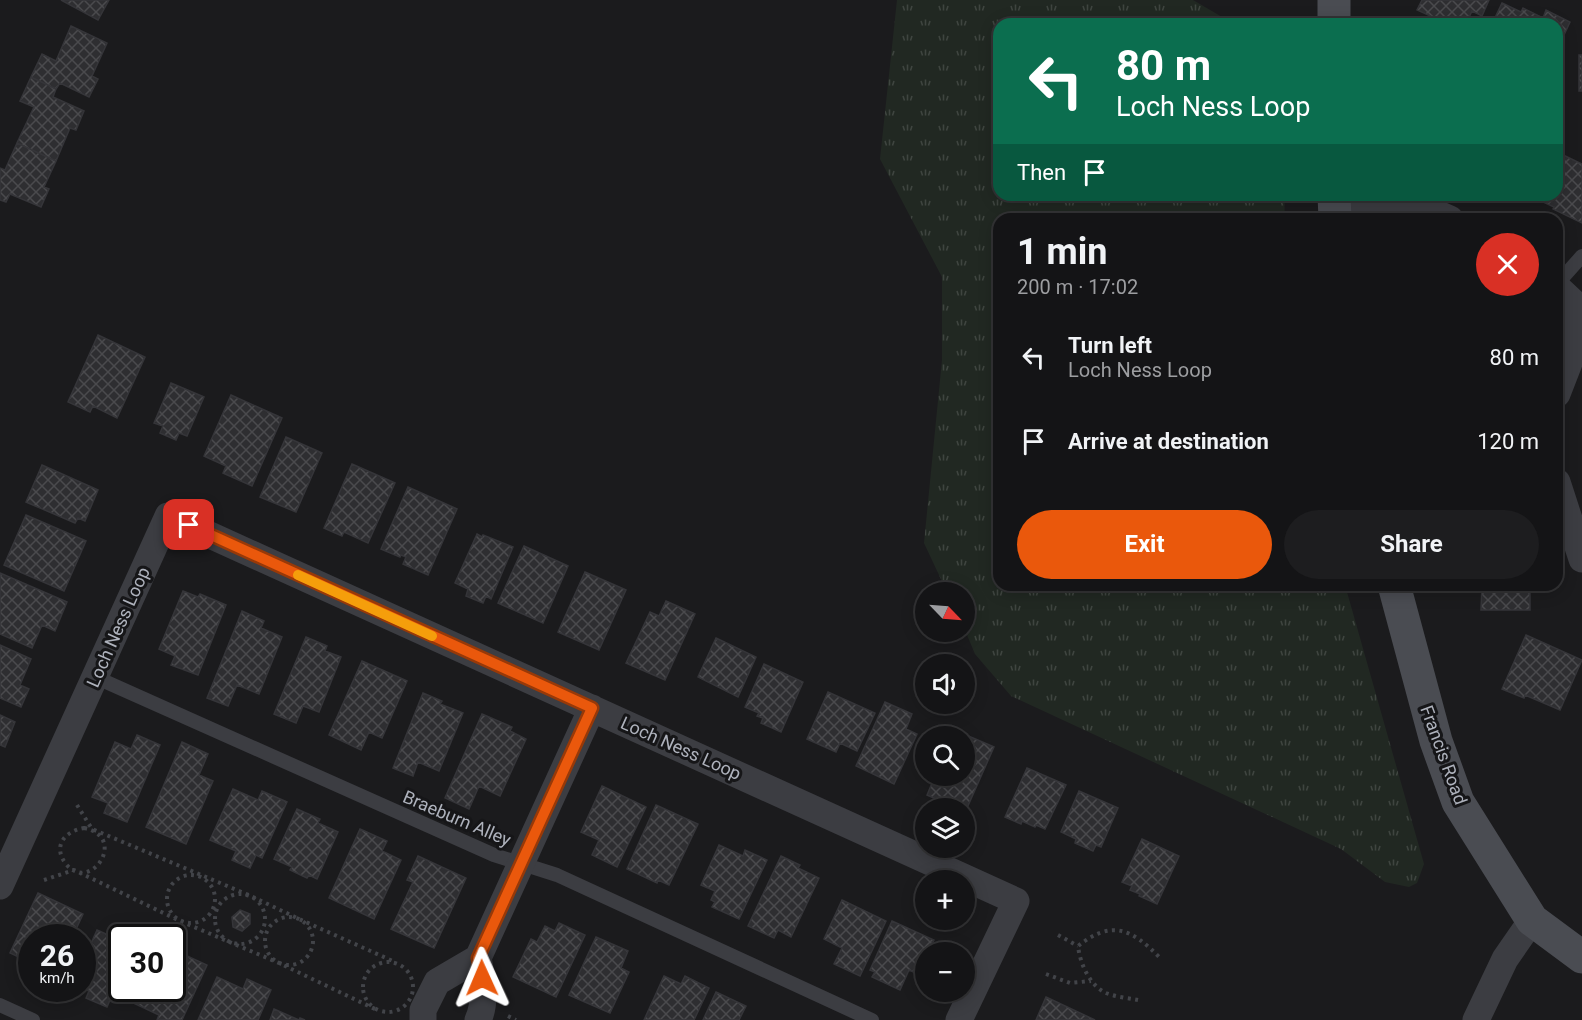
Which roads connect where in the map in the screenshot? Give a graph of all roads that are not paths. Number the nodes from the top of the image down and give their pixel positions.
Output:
1 (1334, 0) edge
2 (1334, 18) edge
3 (1374, 201) edge
4 (1374, 201) edge
5 (1334, 205) edge
6 (1428, 213) edge
7 (1582, 255) edge
8 (1563, 289) edge
9 (1563, 294) edge
10 (1563, 378) edge
11 (1563, 501) edge
12 (1582, 559) edge
13 (1396, 591) edge
14 (95, 677) junction
15 (592, 708) junction
16 (520, 863) junction
17 (0, 886) edge
18 (1532, 920) junction
19 (1582, 957) edge
20 (478, 958) junction
21 (0, 1005) edge
22 (33, 1020) edge
23 (423, 1020) edge
24 (478, 1020) edge
25 (872, 1020) edge
26 (959, 1020) edge
27 (1476, 1020) edge

1 - 2 street
3 - 5 street
4 - 6 street
7 - 8 lane
9 - 10 street
11 - 12 street
13 - 18 street, Francis Road
14 - 15 street, Loch Ness Loop
14 - 16 lane, Braeburn Alley
14 - 17 street, Loch Ness Loop
15 - 16 street
15 - 26 street, Loch Ness Loop
16 - 20 street
16 - 25 lane, Braeburn Alley
18 - 19 street, Francis Road
18 - 27 street
20 - 23 street
20 - 24 street
21 - 22 lane

